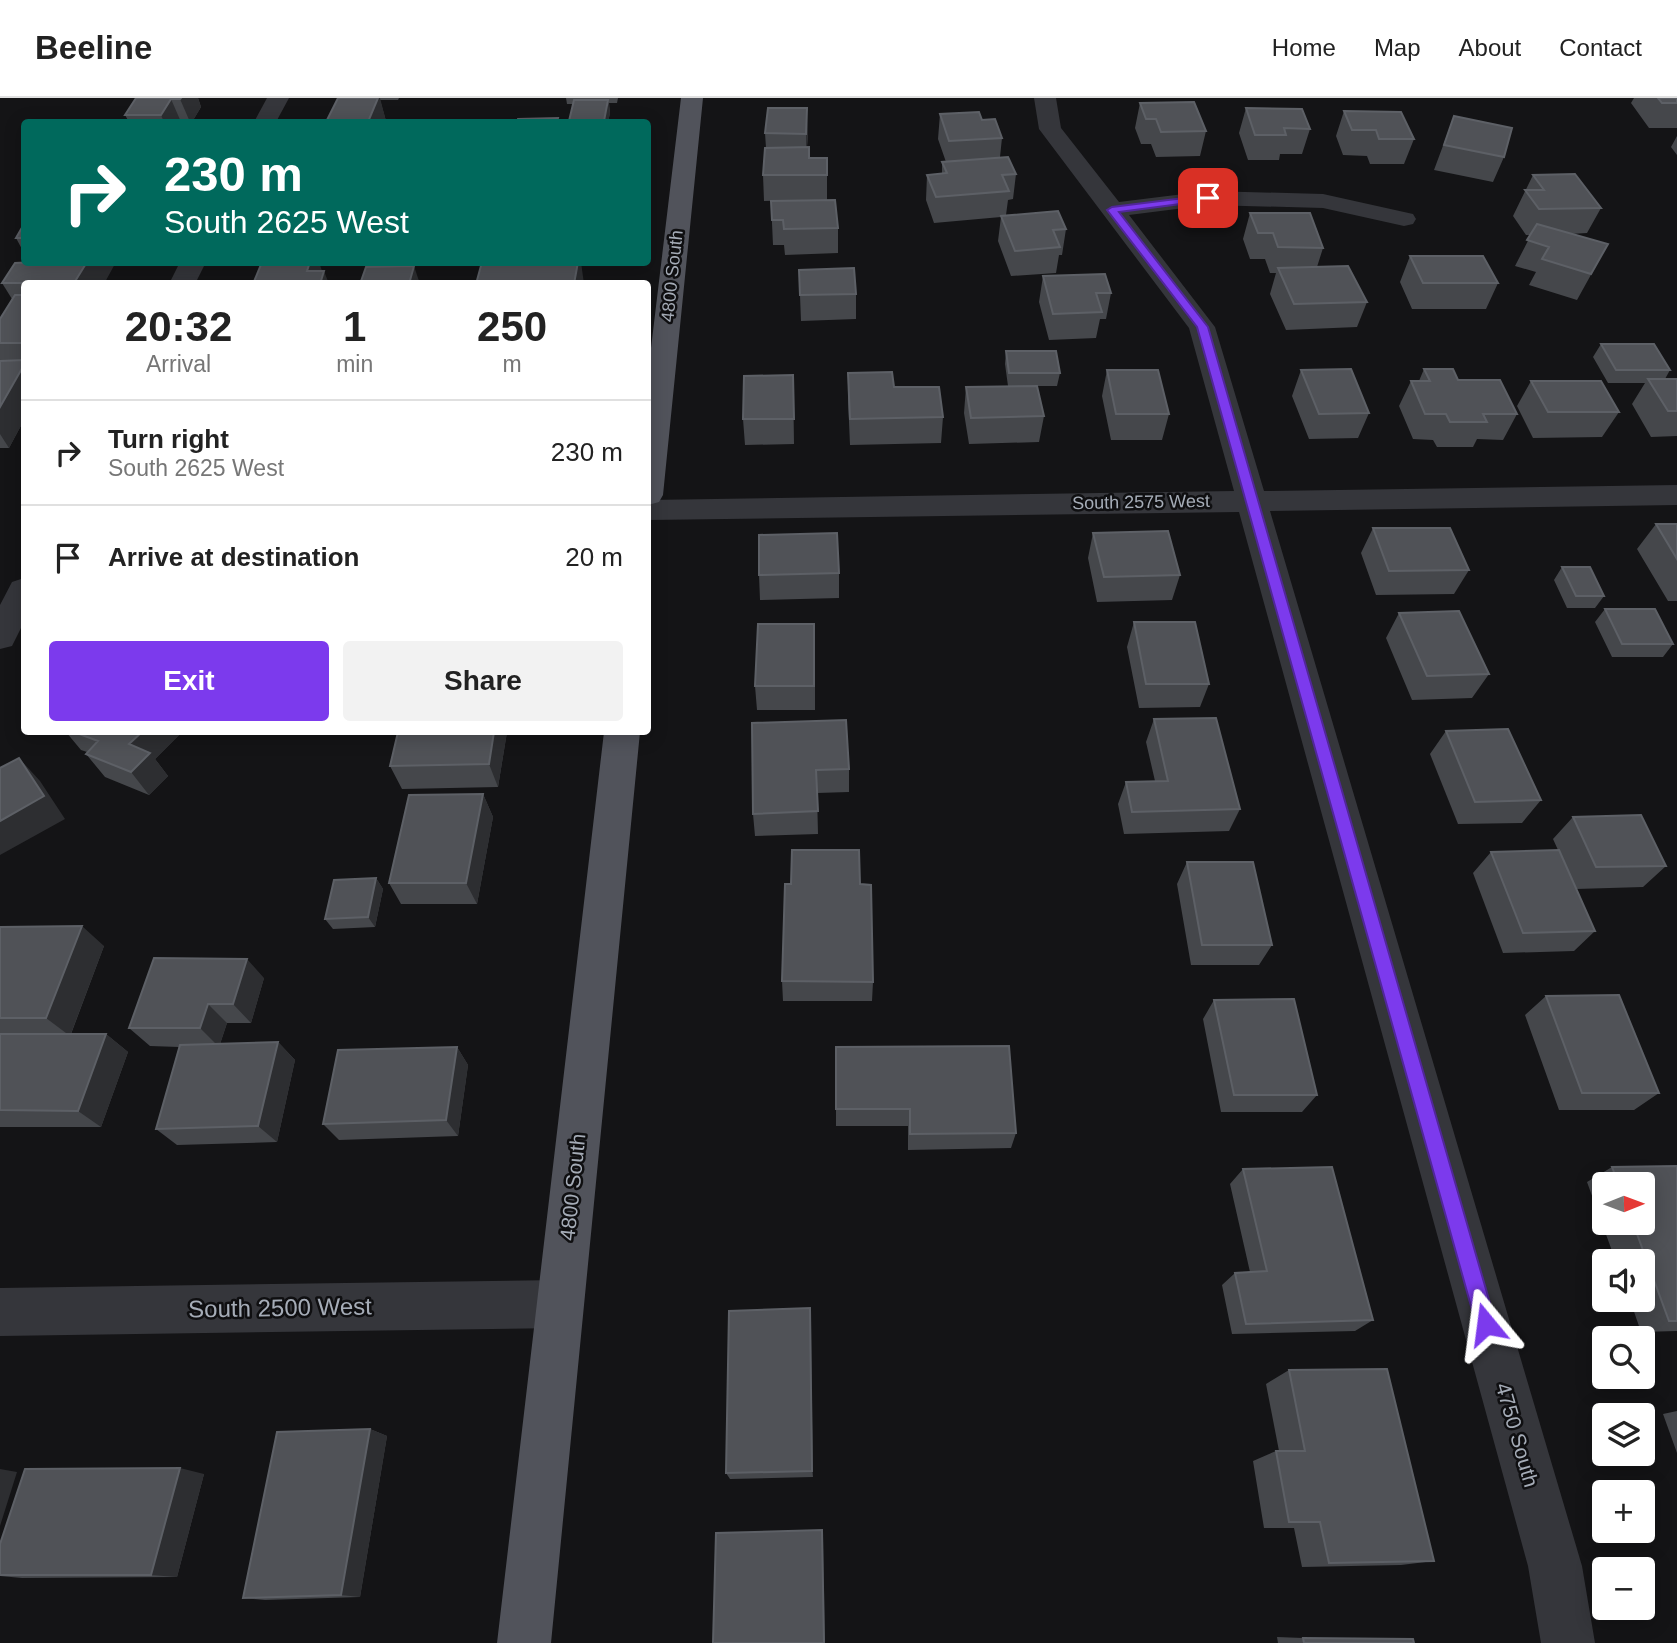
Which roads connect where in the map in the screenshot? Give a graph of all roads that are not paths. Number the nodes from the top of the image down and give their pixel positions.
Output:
1 (278, 98) edge
2 (692, 98) edge
3 (1045, 98) edge
4 (267, 119) edge
5 (1112, 210) junction
6 (1404, 219) dead end
7 (651, 468) edge
8 (1677, 495) edge
9 (1252, 500) junction
10 (651, 510) edge
11 (21, 596) edge
12 (0, 638) edge
13 (622, 735) edge
14 (560, 1304) junction
15 (0, 1312) edge
16 (524, 1643) edge
17 (1568, 1643) edge

1 - 4 street
2 - 7 main road, 4800 South
3 - 5 street, 4750 South
5 - 6 street
5 - 9 street, 4750 South
8 - 9 street, South 2575 West
9 - 10 street, South 2575 West
9 - 17 street, 4750 South
11 - 12 street
13 - 14 main road, 4800 South
14 - 15 street, South 2500 West
14 - 16 main road, 4800 South

